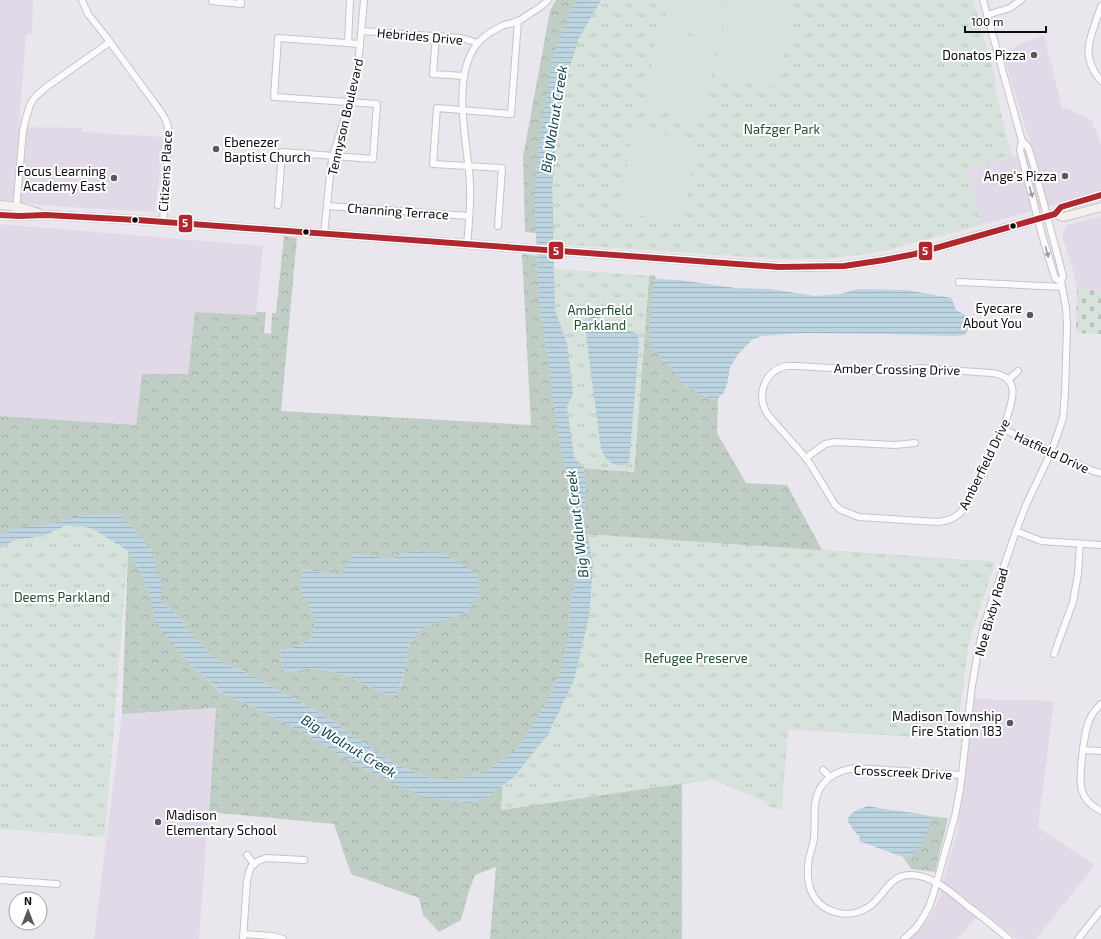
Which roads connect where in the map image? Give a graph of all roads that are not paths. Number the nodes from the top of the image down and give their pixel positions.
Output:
1 (82, 0) edge
2 (212, 0) edge
3 (241, 0) edge
4 (350, 0) edge
5 (364, 0) edge
6 (548, 0) edge
7 (983, 0) edge
8 (1021, 0) edge
9 (1101, 6) edge
10 (987, 14) junction
11 (518, 21) junction
12 (362, 31) junction
13 (436, 36) junction
14 (110, 42) junction
15 (348, 43) junction
16 (478, 43) junction
17 (360, 44) junction
18 (464, 76) junction
19 (1101, 81) edge
20 (350, 102) junction
21 (462, 110) junction
22 (1022, 141) junction
23 (333, 156) junction
24 (469, 166) junction
25 (1101, 195) edge
26 (0, 205) edge
27 (278, 205) dead end
28 (327, 206) junction
29 (16, 207) junction
30 (1101, 208) edge
31 (0, 214) edge
32 (46, 215) junction
33 (1051, 215) junction
34 (15, 216) junction
35 (469, 216) junction
36 (1038, 219) junction
37 (163, 222) junction
38 (498, 226) dead end
39 (324, 234) junction
40 (467, 245) junction
41 (959, 282) dead end
42 (1062, 284) junction
43 (1018, 371) dead end
44 (1008, 380) junction
45 (1003, 429) junction
46 (915, 442) dead end
47 (1051, 452) junction
48 (806, 458) junction
49 (1101, 473) edge
50 (1016, 531) junction
51 (1080, 544) junction
52 (1101, 545) edge
53 (1054, 654) dead end
54 (1101, 704) edge
55 (1083, 750) junction
56 (1101, 751) edge
57 (823, 770) dead end
58 (961, 775) junction
59 (830, 777) junction
60 (1101, 811) edge
61 (247, 855) dead end
62 (304, 860) dead end
63 (254, 864) junction
64 (0, 880) edge
65 (937, 882) junction
66 (57, 884) dead end
67 (1101, 910) edge
68 (243, 937) edge
69 (283, 939) edge
70 (904, 939) edge
71 (1009, 939) edge
72 (1078, 939) edge

1 - 14 street, Citizens Place
2 - 3 street
4 - 15 street
5 - 12 street, Tennyson Boulevard
6 - 11 street
7 - 10 street, Noe Bixby Road
8 - 10 street
9 - 19 street
10 - 22 street, Noe Bixby Road
11 - 16 street
11 - 21 street
12 - 13 street, Hebrides Drive
12 - 17 street, Tennyson Boulevard
13 - 16 street, Hebrides Drive
13 - 18 street
14 - 29 street
14 - 37 street, Citizens Place
15 - 17 street
15 - 20 street
16 - 18 street
17 - 20 street, Tennyson Boulevard
18 - 21 street
20 - 23 street, Tennyson Boulevard
20 - 23 street
21 - 24 street
21 - 24 street
22 - 33 street, Noe Bixby Road
22 -> 36 street, Noe Bixby Road
23 - 27 street
23 - 28 street, Tennyson Boulevard
24 - 35 street
24 - 38 street
25 - 33 main road
26 - 29 main road
28 - 35 street, Channing Terrace
28 - 39 street, Tennyson Boulevard
29 - 32 main road
29 - 34 street
30 - 33 main road
31 - 34 main road
32 - 34 main road
32 - 37 main road
33 - 36 main road
33 - 42 street, Noe Bixby Road
35 - 40 street
36 - 40 main road
36 -> 42 street, Noe Bixby Road
37 - 39 main road
39 - 40 main road
41 - 42 street
42 - 47 street, Noe Bixby Road
43 - 44 street
44 - 45 street, Amberfield Drive
44 - 48 street, Amber Crossing Drive
45 - 47 street, Hatfield Drive
45 - 48 street, Amberfield Drive
46 - 48 street
47 - 49 street, Hatfield Drive
47 - 50 street, Noe Bixby Road
50 - 51 street
50 - 58 street, Noe Bixby Road
51 - 52 street
51 - 53 street
54 - 55 street
55 - 56 street
55 - 60 street
57 - 59 street
58 - 59 street, Crosscreek Drive
58 - 65 street, Noe Bixby Road
59 - 65 street
61 - 63 street
62 - 63 street
63 - 68 street
64 - 66 street
65 - 70 street, Noe Bixby Road
65 - 71 street
67 - 72 street
68 - 69 street

